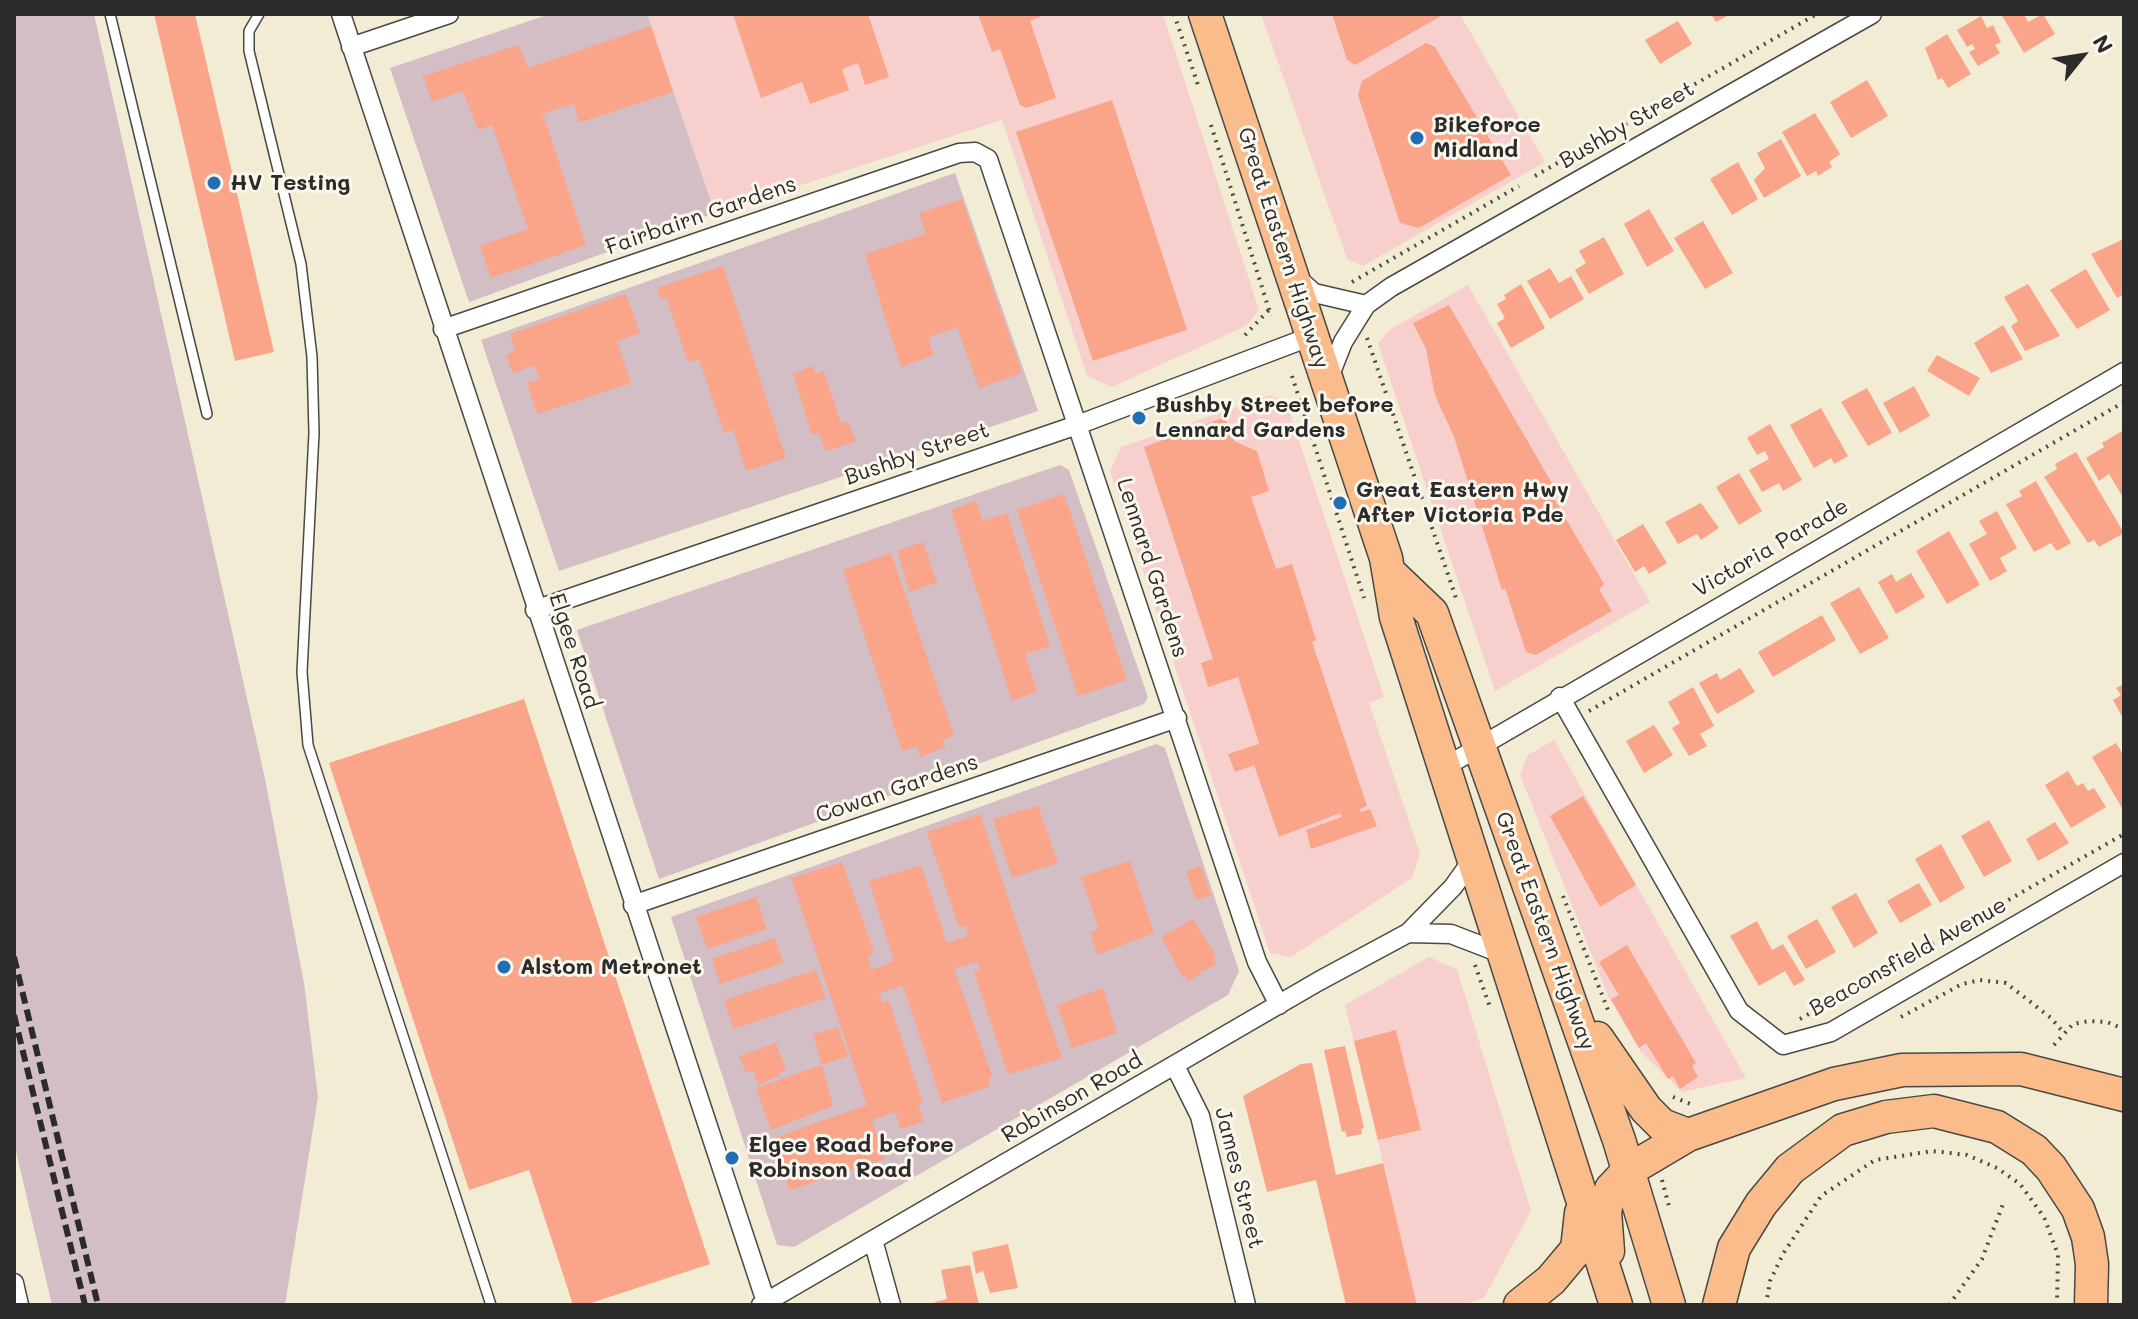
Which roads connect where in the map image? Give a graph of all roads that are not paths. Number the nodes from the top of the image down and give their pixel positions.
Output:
1 (110, 14) edge
2 (259, 14) edge
3 (341, 14) edge
4 (449, 14) edge
5 (1205, 14) edge
6 (1872, 14) edge
7 (351, 47) junction
8 (975, 152) joint
9 (1291, 273) junction
10 (1366, 305) junction
11 (443, 329) junction
12 (1312, 336) junction
13 (2124, 372) edge
14 (1328, 382) junction
15 (207, 414) dead end
16 (1080, 424) junction
17 (1391, 574) junction
18 (535, 610) junction
19 (1560, 697) junction
20 (1177, 718) junction
21 (1479, 748) junction
22 (1443, 768) junction
23 (1473, 859) junction
24 (2124, 863) edge
25 (633, 905) junction
26 (1408, 933) junction
27 (1547, 934) junction
28 (1503, 954) junction
29 (1279, 1005) junction
30 (1175, 1066) junction
31 (2124, 1095) edge
32 (1688, 1135) junction
33 (1629, 1170) junction
34 (1581, 1203) junction
35 (873, 1240) junction
36 (14, 1283) edge
37 (1612, 1291) edge
38 (763, 1303) edge
39 (19, 1305) edge
40 (491, 1305) edge
41 (891, 1305) edge
42 (1246, 1305) edge
43 (1520, 1305) edge
44 (1669, 1305) edge
45 (1719, 1305) edge
46 (2091, 1305) edge

1 - 15 lane
2 - 40 lane
3 - 7 street, Elgee Road
4 - 7 street
5 - 9 highway, Great Eastern Highway
6 - 10 street, Bushby Street
7 - 11 street, Elgee Road
8 - 11 street, Fairbairn Gardens
8 - 16 street, Lennard Gardens
9 - 10 street
9 - 12 highway, Great Eastern Highway
10 - 14 street, Bushby Street
11 - 18 street, Elgee Road
12 - 14 highway, Great Eastern Highway
12 - 16 street, Bushby Street
13 - 19 street, Victoria Parade
14 - 17 highway, Great Eastern Highway
16 - 18 street, Bushby Street
16 - 20 street, Lennard Gardens
17 - 21 highway, Great Eastern Highway
17 - 22 highway, Great Eastern Highway
18 - 25 street, Elgee Road
19 - 21 street, Victoria Parade
19 - 24 street, Beaconsfield Avenue
20 - 25 street, Cowan Gardens
20 - 29 street, Lennard Gardens
21 - 22 street, Victoria Parade
21 - 27 highway, Great Eastern Highway
22 - 23 highway, Great Eastern Highway
23 - 26 street, Robinson Road
23 - 28 highway, Great Eastern Highway
25 - 38 street, Elgee Road
26 - 28 street
26 - 29 street, Robinson Road
27 - 32 highway
27 - 33 highway, Great Eastern Highway
28 - 34 highway, Great Eastern Highway
29 - 30 street, Robinson Road
30 - 35 street, Robinson Road
30 - 42 street, James Street
31 - 32 highway
32 - 33 highway
33 - 37 highway
33 - 44 highway, Great Eastern Highway
34 - 37 highway, Great Eastern Highway
34 - 43 highway
35 - 38 street, Robinson Road
35 - 41 street
36 - 39 street
45 - 46 highway

